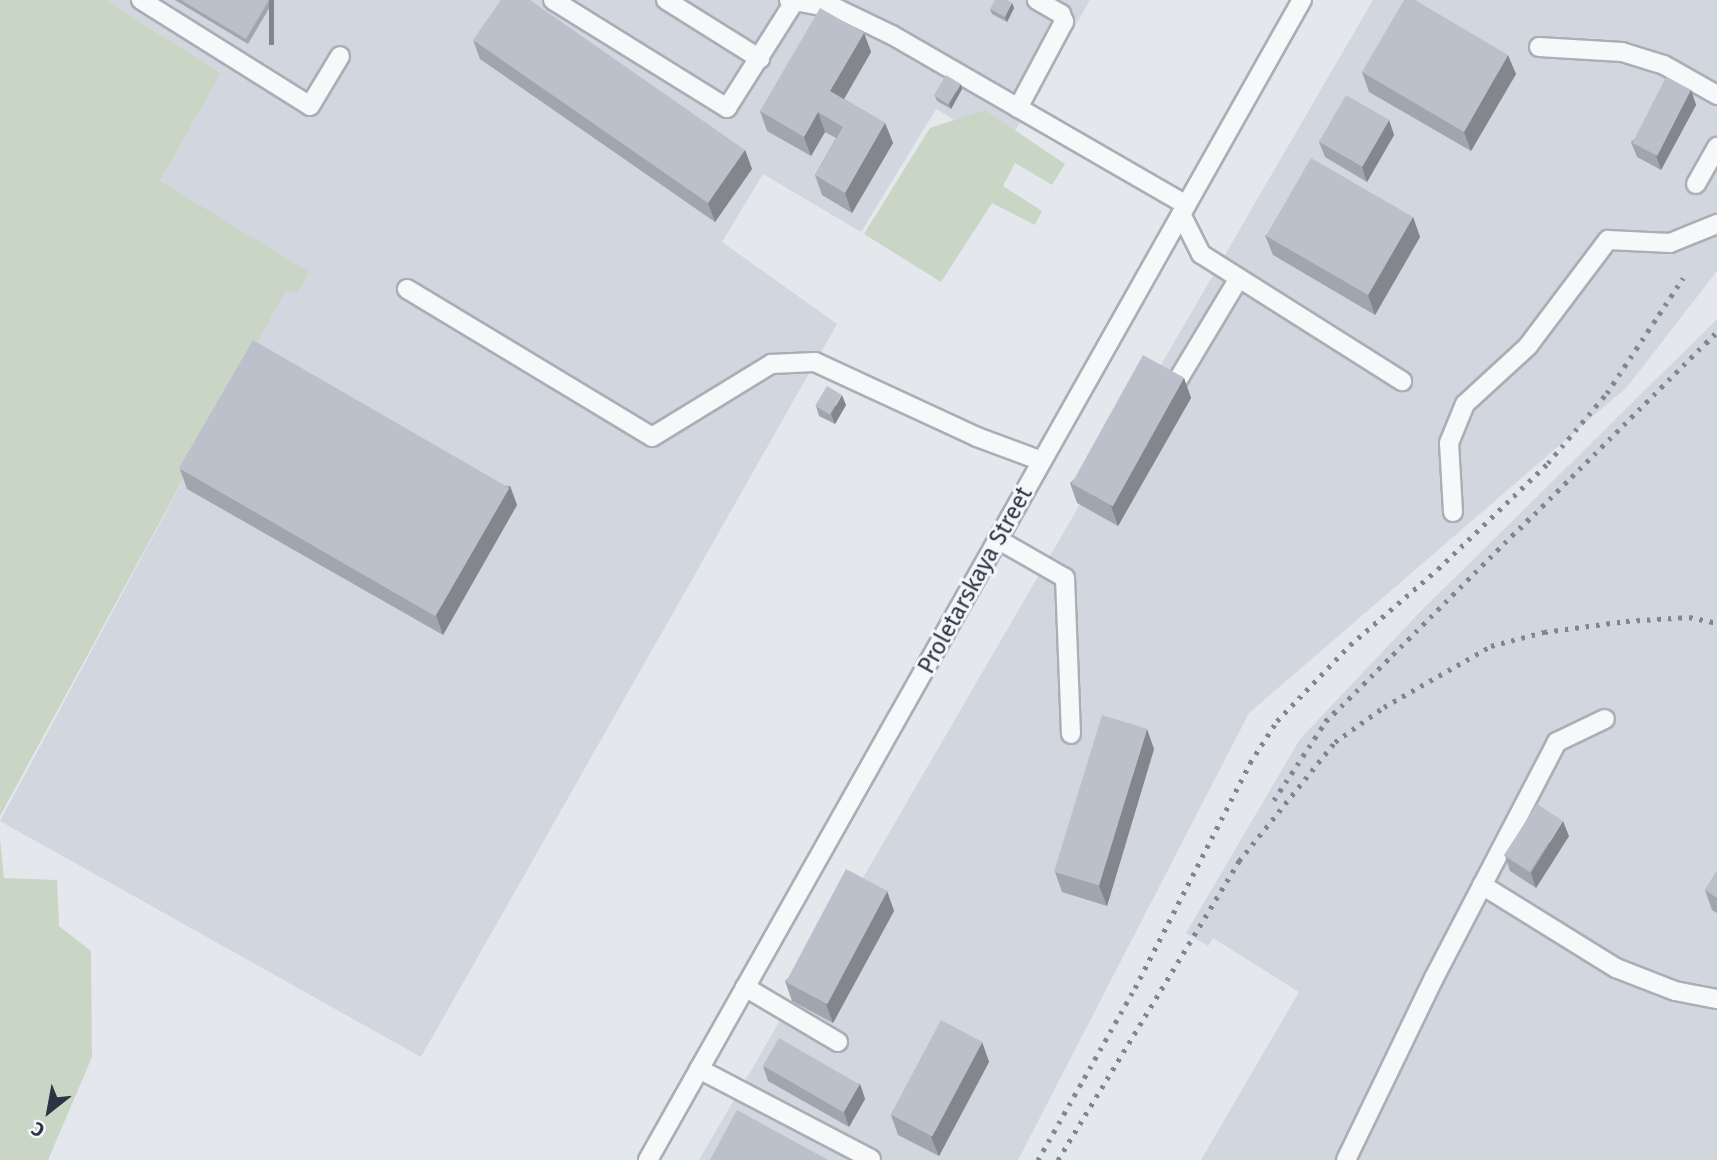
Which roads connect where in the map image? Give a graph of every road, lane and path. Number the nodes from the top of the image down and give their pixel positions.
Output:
1 (141, 0) edge
2 (553, 0) edge
3 (666, 0) edge
4 (1037, 0) edge
5 (1302, 0) edge
6 (792, 1) edge
7 (1539, 47) dead end
8 (340, 56) dead end
9 (760, 59) junction
10 (1717, 95) edge
11 (1018, 108) junction
12 (1717, 147) edge
13 (1696, 184) dead end
14 (1184, 210) junction
15 (1717, 224) edge
16 (1239, 278) junction
17 (407, 289) dead end
18 (1402, 381) dead end
19 (1177, 383) edge
20 (1042, 461) junction
21 (1453, 512) dead end
22 (997, 540) junction
23 (1605, 719) dead end
24 (1072, 734) dead end
25 (1482, 885) junction
26 (745, 987) junction
27 (1717, 999) edge
28 (838, 1042) dead end
29 (699, 1069) junction
30 (871, 1158) edge
31 (648, 1160) edge
32 (1346, 1160) edge

1 - 8 street
2 - 9 street
3 - 9 street
4 - 11 street
5 - 14 street, Proletarskaya Street
6 - 9 street
6 - 11 street
7 - 10 street
11 - 14 street
12 - 13 street
14 - 16 street
14 - 20 street, Proletarskaya Street
15 - 21 street
16 - 18 street
16 - 19 street
17 - 20 street
20 - 22 street, Proletarskaya Street
22 - 24 street
22 - 26 street, Proletarskaya Street
23 - 25 street
25 - 27 street
25 - 32 street
26 - 28 street
26 - 29 street, Proletarskaya Street
29 - 30 street
29 - 31 street, Proletarskaya Street

